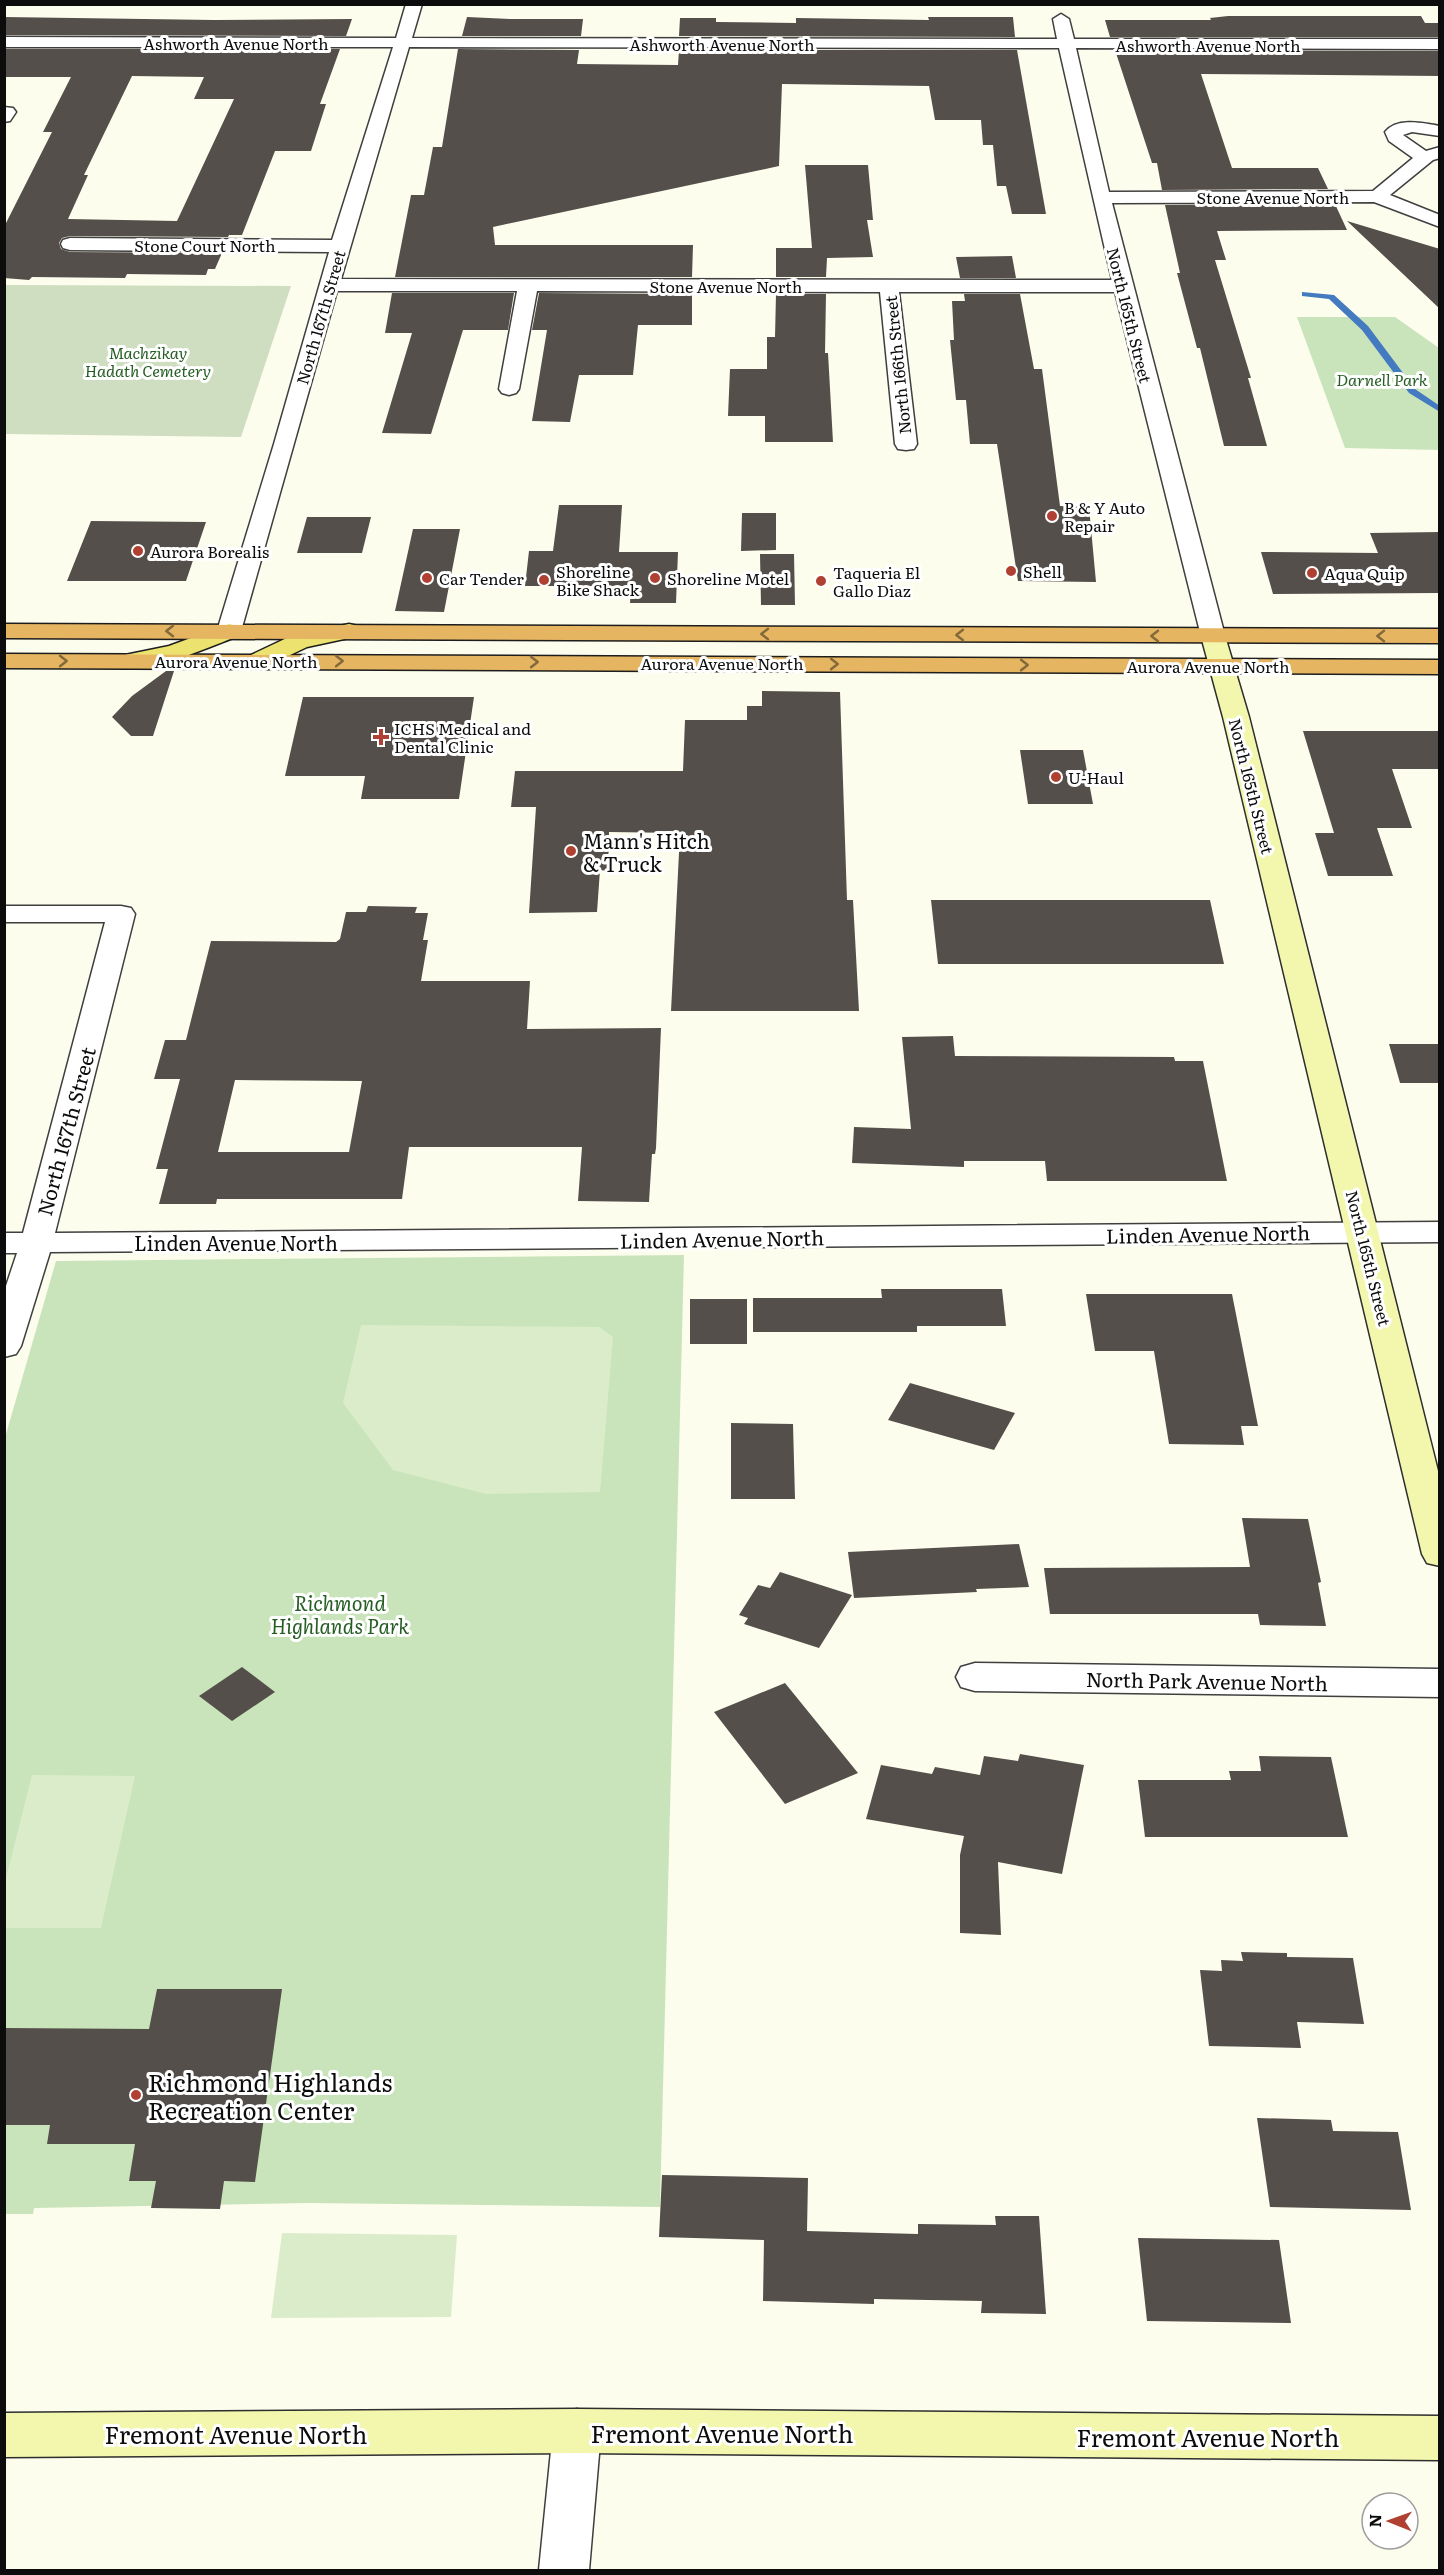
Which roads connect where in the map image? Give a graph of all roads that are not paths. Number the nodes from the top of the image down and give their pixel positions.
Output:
1 (414, 4) edge
2 (1061, 19) dead end
3 (4, 42) edge
4 (402, 44) junction
5 (1440, 44) edge
6 (1066, 45) junction
7 (1440, 131) edge
8 (1432, 155) edge
9 (1377, 196) junction
10 (1102, 198) junction
11 (1440, 222) edge
12 (70, 244) dead end
13 (340, 246) junction
14 (330, 285) junction
15 (528, 285) junction
16 (889, 286) junction
17 (1123, 286) junction
18 (509, 389) dead end
19 (906, 444) dead end
20 (4, 631) edge
21 (229, 631) junction
22 (349, 631) junction
23 (1213, 636) junction
24 (1440, 636) edge
25 (134, 660) junction
26 (260, 660) junction
27 (4, 661) edge
28 (1222, 667) junction
29 (1440, 667) edge
30 (4, 914) edge
31 (1363, 1232) junction
32 (1440, 1232) edge
33 (20, 1244) edge
34 (4, 1346) edge
35 (1440, 1554) edge
36 (975, 1677) dead end
37 (1440, 1683) edge
38 (577, 2431) junction
39 (4, 2434) edge
40 (1440, 2438) edge
41 (564, 2571) edge

1 - 4 street, North 167th Street
2 - 6 street, North 165th Street
3 - 4 street, Ashworth Avenue North
4 - 6 street, Ashworth Avenue North
4 - 13 street, North 167th Street
5 - 6 street, Ashworth Avenue North
6 - 10 street, North 165th Street
7 - 8 street
8 - 9 street
9 - 10 street, Stone Avenue North
9 - 11 street, Stone Avenue North
10 - 17 street, North 165th Street
12 - 13 street, Stone Court North
13 - 14 street, North 167th Street
14 - 15 street, Stone Avenue North
14 - 21 street, North 167th Street
15 - 16 street, Stone Avenue North
15 - 18 street
16 - 17 street, Stone Avenue North
16 - 19 street, North 166th Street
17 - 23 street, North 165th Street
21 -> 20 highway, Aurora Avenue North
21 - 22 highway, Aurora Avenue North
21 - 25 main road
23 -> 22 highway, Aurora Avenue North
22 - 26 main road
24 -> 23 highway, Aurora Avenue North
23 - 28 street, North 165th Street
25 - 26 highway, Aurora Avenue North
27 -> 25 highway, Aurora Avenue North
26 -> 28 highway, Aurora Avenue North
28 - 29 highway, Aurora Avenue North
28 - 31 street, North 165th Street
30 - 33 street, North 167th Street
31 - 32 street, Linden Avenue North
31 - 33 street, Linden Avenue North
31 - 35 street, North 165th Street
33 - 34 street, North 167th Street
36 - 37 street, North Park Avenue North
38 - 39 street, Fremont Avenue North
38 - 40 street, Fremont Avenue North
38 - 41 street

